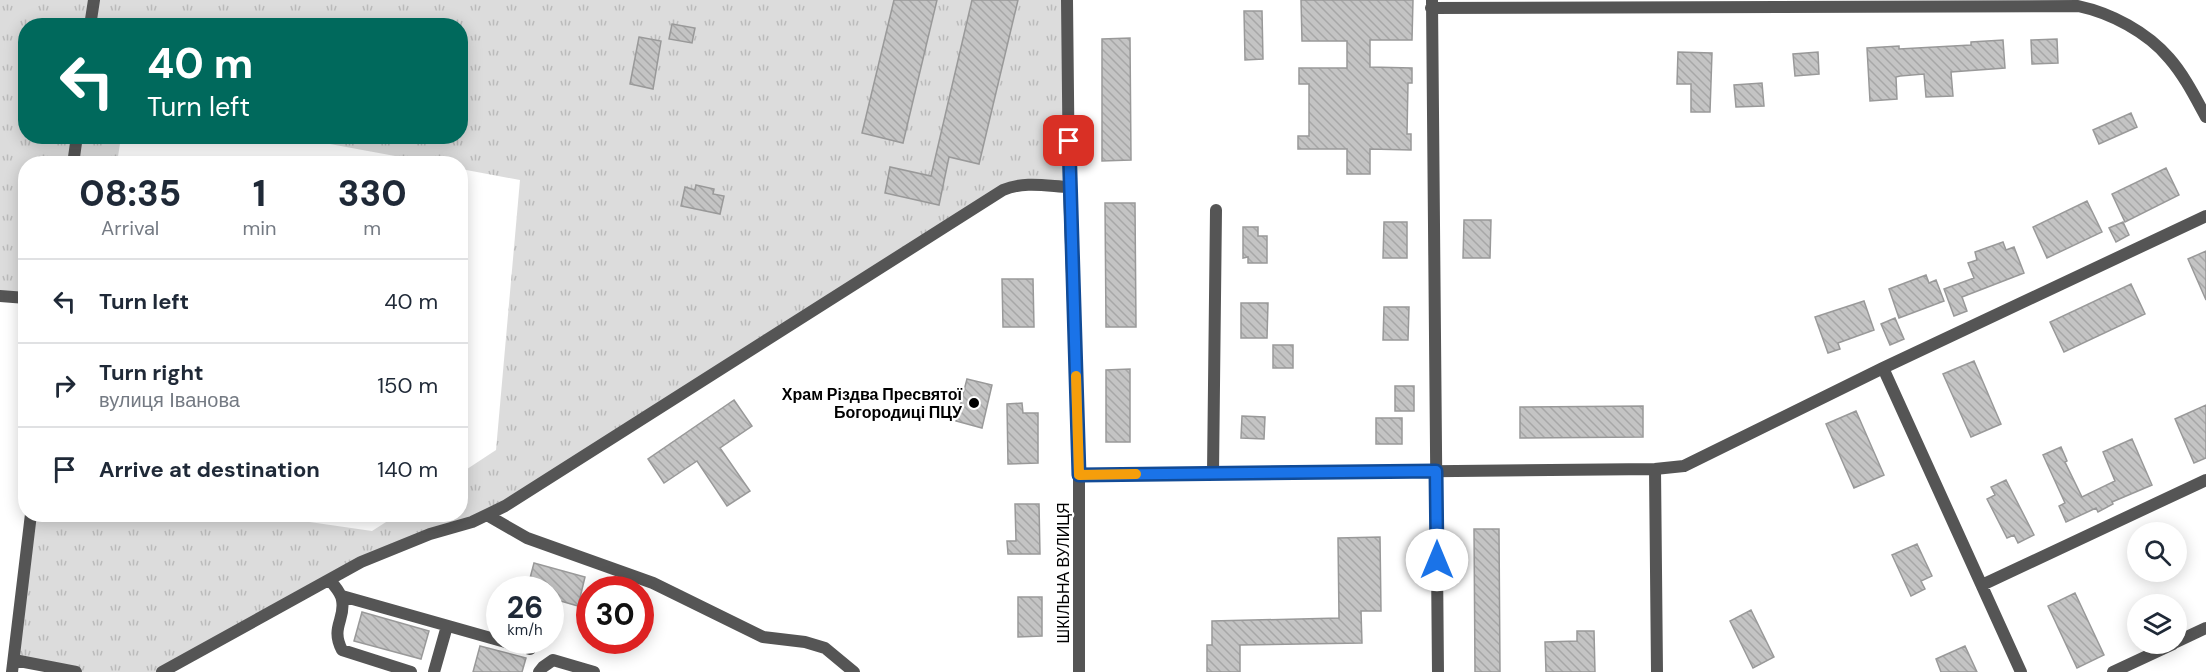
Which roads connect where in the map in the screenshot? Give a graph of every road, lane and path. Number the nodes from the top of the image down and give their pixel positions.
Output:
1 (94, 0) edge
2 (1067, 0) edge
3 (2078, 3) edge
4 (1431, 4) edge
5 (1772, 4) edge
6 (91, 18) edge
7 (2206, 117) edge
8 (1069, 187) junction
9 (1216, 210) dead end
10 (2206, 216) edge
11 (0, 296) edge
12 (18, 297) edge
13 (1883, 368) junction
14 (1655, 469) junction
15 (1436, 471) junction
16 (1213, 473) junction
17 (1079, 475) junction
18 (2206, 480) edge
19 (487, 515) junction
20 (468, 521) edge
21 (30, 522) edge
22 (466, 522) edge
23 (330, 580) junction
24 (1982, 585) junction
25 (342, 596) junction
26 (447, 626) junction
27 (2206, 628) edge
28 (486, 637) edge
29 (2187, 637) edge
30 (2151, 654) edge
31 (13, 666) edge
32 (76, 672) edge
33 (162, 672) edge
34 (411, 672) edge
35 (434, 672) edge
36 (540, 672) edge
37 (594, 672) edge
38 (854, 672) edge
39 (1079, 672) edge
40 (1438, 672) edge
41 (1657, 672) edge
42 (2021, 672) edge
43 (2113, 672) edge

1 - 6 street
2 - 8 street, ШКІЛЬНА ВУЛИЦЯ
3 - 5 street
3 - 7 street
4 - 5 street
4 - 15 street
8 - 17 street, ШКІЛЬНА ВУЛИЦЯ
8 - 19 street
9 - 16 street
10 - 13 street
11 - 12 street
13 - 14 street
13 - 24 street
14 - 15 street
14 - 41 street
15 - 16 street
15 - 40 street
16 - 17 street
17 - 39 street, ШКІЛЬНА ВУЛИЦЯ
18 - 24 street
19 - 20 street
19 - 38 street
21 - 31 street
22 - 23 street
23 - 25 street
23 - 33 street
24 - 42 street
25 - 26 street
25 - 34 street
26 - 28 street
26 - 35 street
27 - 29 street
30 - 43 street
31 - 32 street
36 - 37 street

